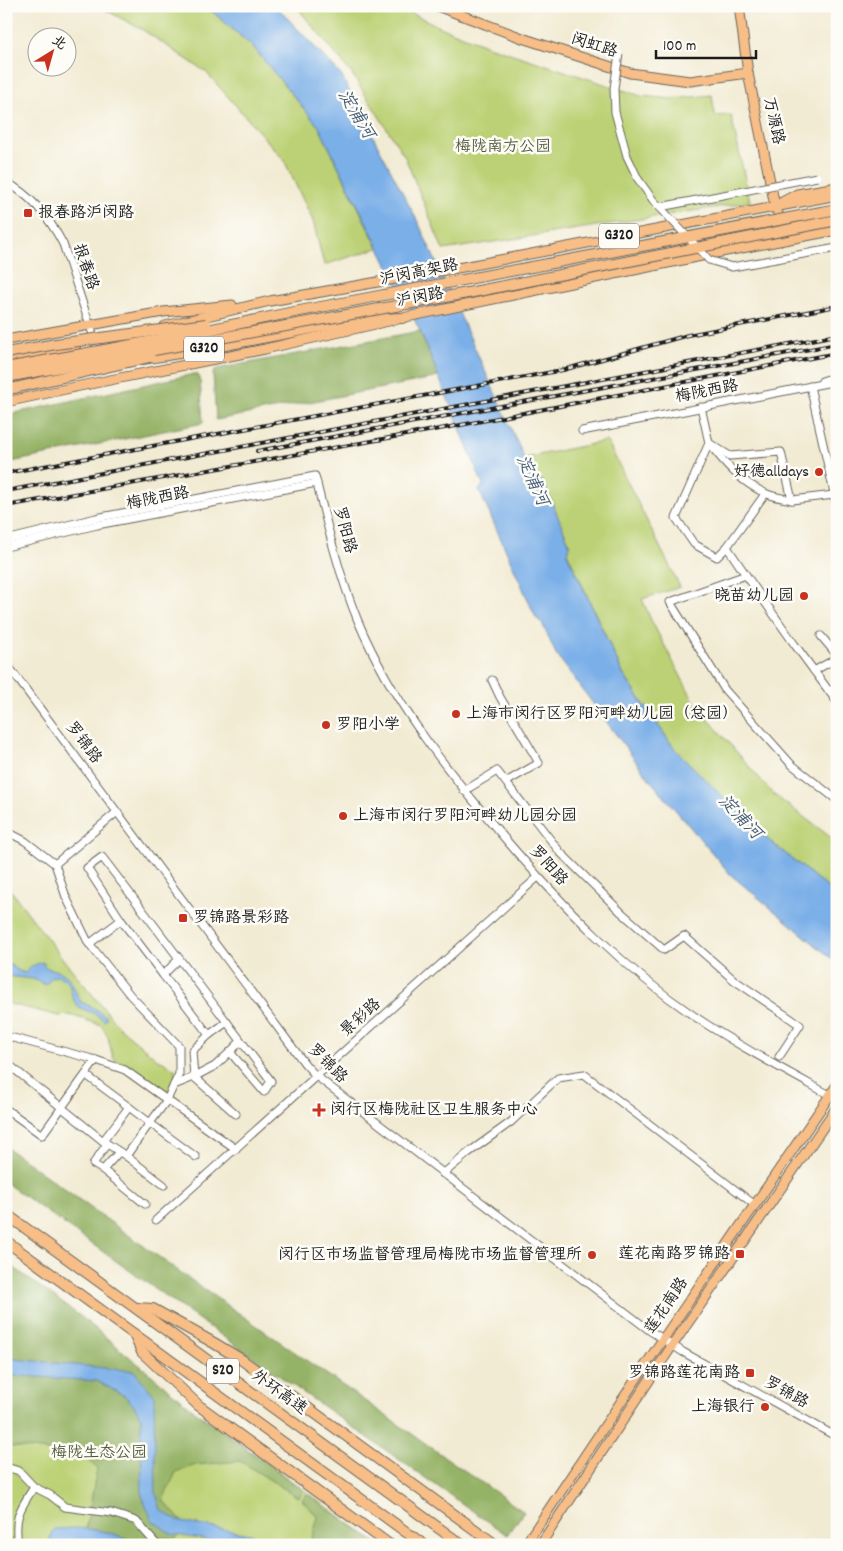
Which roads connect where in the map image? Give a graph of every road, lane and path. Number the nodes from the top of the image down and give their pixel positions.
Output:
1 (437, 6) edge
2 (739, 6) edge
3 (619, 54) dead end
4 (748, 73) junction
5 (817, 177) dead end
6 (6, 182) edge
7 (837, 187) edge
8 (837, 195) edge
9 (775, 206) junction
10 (660, 207) junction
11 (837, 209) edge
12 (837, 220) edge
13 (837, 230) edge
14 (788, 240) junction
15 (837, 248) edge
16 (270, 301) junction
17 (289, 313) junction
18 (402, 318) junction
19 (90, 324) junction
20 (290, 325) junction
21 (6, 340) edge
22 (96, 342) junction
23 (6, 353) edge
24 (6, 360) edge
25 (102, 366) junction
26 (6, 368) edge
27 (837, 376) edge
28 (6, 377) edge
29 (106, 380) junction
30 (837, 381) edge
31 (6, 385) edge
32 (810, 386) junction
33 (6, 390) edge
34 (6, 402) edge
35 (701, 408) junction
36 (582, 431) dead end
37 (709, 443) junction
38 (316, 479) joint
39 (765, 494) junction
40 (834, 495) junction
41 (792, 500) junction
42 (205, 501) junction
43 (837, 506) edge
44 (6, 540) edge
45 (6, 547) edge
46 (727, 548) junction
47 (746, 575) junction
48 (821, 636) dead end
49 (837, 656) edge
50 (6, 663) edge
51 (814, 671) junction
52 (492, 680) dead end
53 (837, 688) edge
54 (829, 691) junction
55 (837, 702) edge
56 (506, 782) junction
57 (464, 791) junction
58 (835, 797) edge
59 (117, 812) junction
60 (6, 830) edge
61 (55, 864) junction
62 (538, 877) junction
63 (121, 920) junction
64 (89, 944) junction
65 (180, 959) junction
66 (163, 975) junction
67 (227, 1022) junction
68 (209, 1035) junction
69 (6, 1036) edge
70 (241, 1040) junction
71 (230, 1052) junction
72 (779, 1057) dead end
73 (96, 1060) junction
74 (10, 1067) edge
75 (86, 1075) junction
76 (316, 1076) junction
77 (6, 1077) edge
78 (194, 1077) junction
79 (174, 1085) junction
80 (837, 1085) edge
81 (834, 1097) edge
82 (167, 1100) junction
83 (129, 1107) junction
84 (837, 1107) edge
85 (62, 1108) junction
86 (6, 1109) edge
87 (236, 1114) dead end
88 (150, 1123) junction
89 (105, 1142) junction
90 (236, 1149) junction
91 (118, 1152) junction
92 (126, 1156) junction
93 (196, 1157) dead end
94 (103, 1170) junction
95 (443, 1174) junction
96 (164, 1185) dead end
97 (145, 1204) dead end
98 (755, 1205) junction
99 (6, 1214) edge
100 (156, 1220) dead end
101 (6, 1241) edge
102 (136, 1308) junction
103 (133, 1333) junction
104 (662, 1339) junction
105 (672, 1346) junction
106 (837, 1437) edge
107 (6, 1467) edge
108 (34, 1487) junction
109 (18, 1545) edge
110 (157, 1545) edge
111 (390, 1545) edge
112 (424, 1545) edge
113 (462, 1545) edge
114 (496, 1545) edge
115 (525, 1545) edge
116 (540, 1545) edge

1 - 4 main road, 闵虹路
2 - 4 main road, 万源路
3 - 10 street, bridge
4 - 9 main road, 万源路
5 - 10 street, bridge
6 - 19 street, 报春路
7 - 9 main road, 沪闵路 / G320
8 - 9 main road, 沪闵路 / G320
9 - 14 main road, 万源路
9 - 16 main road, 沪闵路 / G320
10 - 15 street, bridge
11 - 17 highway, 沪闵高架路, bridge
12 - 20 highway, 沪闵高架路, bridge
13 - 14 main road, 沪闵路 / G320
14 - 18 main road, 沪闵路 / G320
16 - 19 main road
16 - 22 main road, 沪闵路 / G320
17 - 23 highway, bridge
17 - 26 highway, 沪闵高架路, bridge
18 - 25 highway, 沪闵路 / G320
18 - 29 main road
19 - 21 main road
19 - 22 street, 报春路
20 - 28 highway, 沪闵高架路, bridge
20 - 33 highway, bridge
22 - 24 highway, 沪闵路 / G320
22 - 25 street, 报春路
25 - 29 street, 报春路
25 - 31 highway, 沪闵路 / G320
27 - 32 street
29 - 34 main road
30 - 32 street, 梅陇西路
32 - 35 street, 梅陇西路
32 - 40 street
35 - 36 street, 梅陇西路
35 - 37 street
37 - 39 street
37 - 41 street
37 - 46 street
38 - 42 street, 梅陇西路
38 - 57 street, 罗阳路
39 - 41 street
39 - 46 street
40 - 41 street
40 - 43 street
42 - 44 street, 梅陇西路
42 - 45 street, 梅陇西路
46 - 47 street
47 - 51 street
47 - 58 street
48 - 49 street
49 - 51 street
50 - 59 street, 罗锦路
51 - 54 street
52 - 56 street
53 - 54 street
54 - 55 street
56 - 57 street
56 - 72 street
57 - 62 street, 罗阳路
59 - 61 street
59 - 76 street, 罗锦路
60 - 61 street
61 - 64 street
62 - 76 street, 景彩路
62 - 81 street, 罗阳路
63 - 64 street
63 - 65 street
63 - 66 street
64 - 79 street
65 - 66 street
65 - 67 street
66 - 68 street
67 - 68 street
67 - 70 street
68 - 78 street
69 - 73 street
70 - 71 street
70 - 71 street
71 - 78 street
73 - 75 street
73 - 82 street
74 - 77 street
74 - 85 street
75 - 83 street
75 - 85 street
76 - 90 street, 景彩路
76 - 95 street, 罗锦路
78 - 79 street
78 - 87 street
79 - 82 street
80 - 81 main road, 莲花南路
81 - 98 main road, 莲花南路
82 - 88 street
82 - 90 street
83 - 88 street
83 - 89 street
84 - 105 main road, 莲花南路
85 - 86 street
85 - 89 street
88 - 92 street
88 - 93 street
89 - 91 street
89 - 94 street
90 - 100 street, 景彩路
91 - 92 street
91 - 94 street
92 - 96 street
94 - 97 street
95 - 98 street
95 - 104 street, 罗锦路
98 - 104 main road, 莲花南路
99 - 102 highway, 外环高速 / S20
101 - 103 highway, S20
102 - 113 highway, 外环高速 / S20
102 - 114 highway
103 - 111 highway
103 - 112 highway, S20
104 - 105 street, 罗锦路
104 - 115 main road, 莲花南路
105 - 106 street, 罗锦路
105 - 116 main road, 莲花南路
107 - 108 street
108 - 109 street
108 - 110 street

